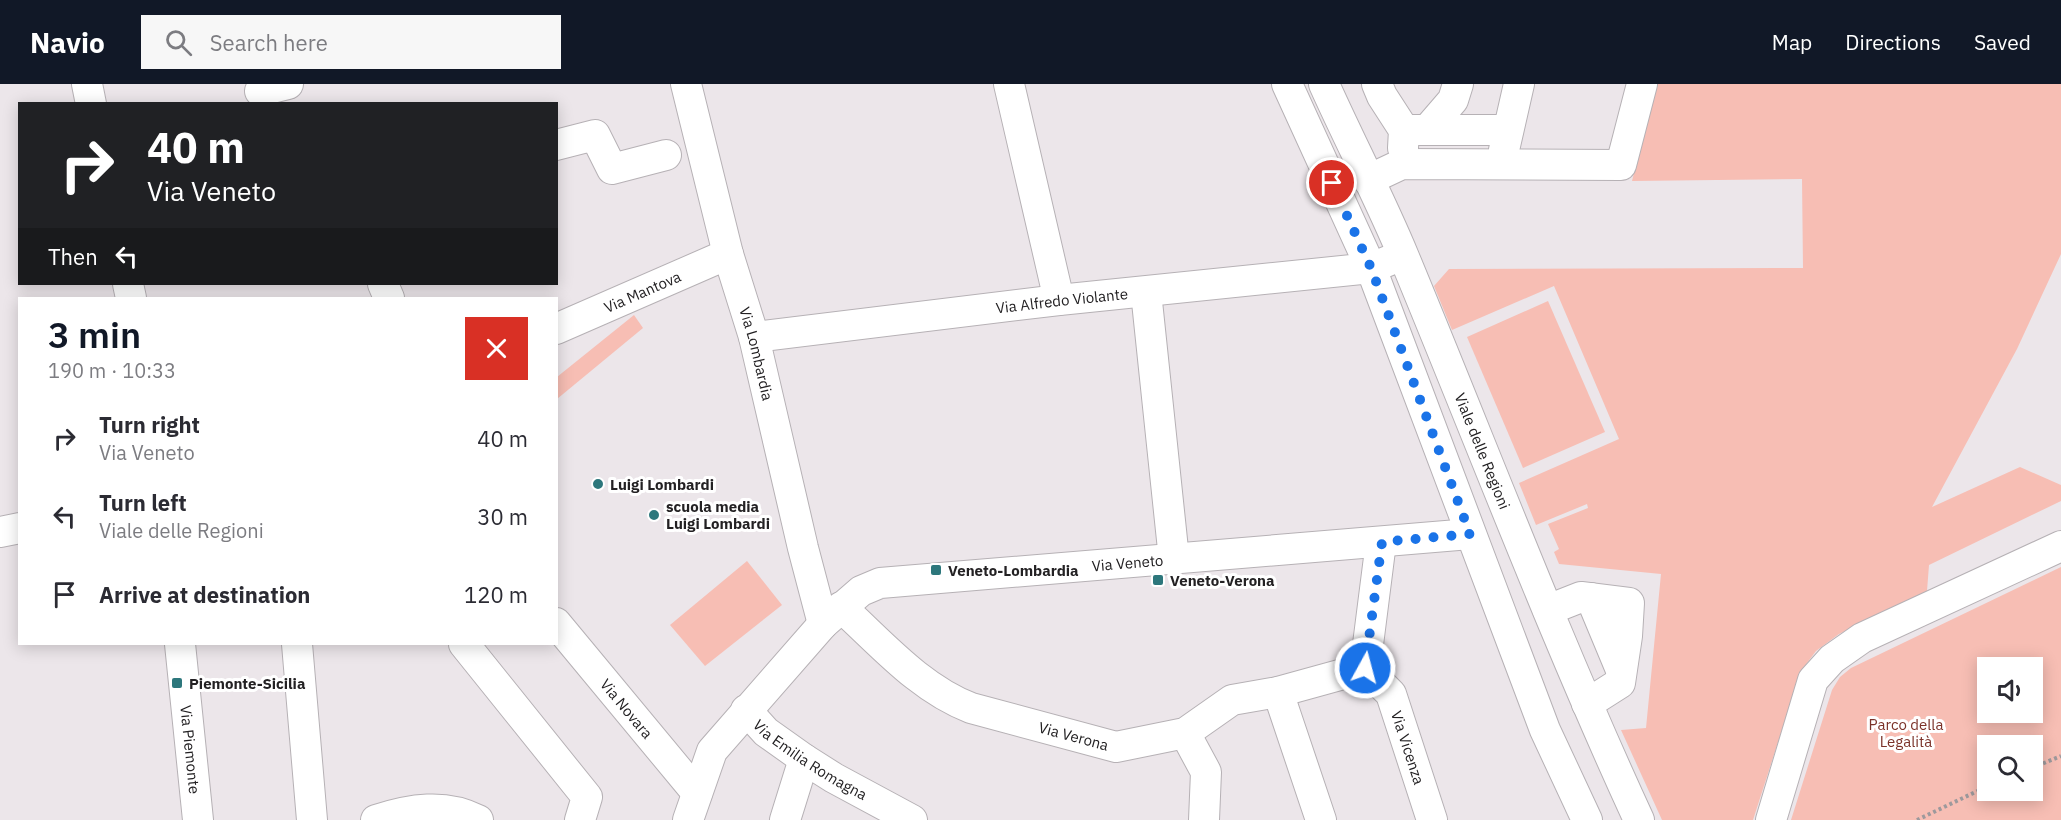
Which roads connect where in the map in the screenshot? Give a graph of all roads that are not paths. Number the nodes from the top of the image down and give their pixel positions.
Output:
1 (87, 84) edge
2 (686, 84) edge
3 (1009, 84) edge
4 (1287, 84) edge
5 (1324, 84) edge
6 (1377, 84) edge
7 (1458, 84) edge
8 (1519, 84) edge
9 (1642, 84) edge
10 (91, 102) edge
11 (1416, 129) junction
12 (1508, 130) junction
13 (558, 144) edge
14 (666, 155) dead end
15 (1402, 164) junction
16 (1501, 164) junction
17 (1368, 180) junction
18 (728, 254) junction
19 (1403, 255) junction
20 (1371, 268) junction
21 (1146, 292) junction
22 (1059, 300) junction
23 (558, 328) edge
24 (754, 337) junction
25 (18, 528) edge
26 (0, 532) edge
27 (1470, 534) junction
28 (1382, 542) junction
29 (2061, 546) edge
30 (1174, 559) junction
31 (1548, 610) junction
32 (832, 615) junction
33 (558, 627) edge
34 (180, 645) edge
35 (297, 645) edge
36 (465, 645) edge
37 (1365, 668) junction
38 (1278, 692) junction
39 (1587, 704) junction
40 (747, 710) junction
41 (1185, 733) junction
42 (804, 759) junction
43 (1617, 775) junction
44 (692, 806) edge
45 (1581, 807) edge
46 (865, 808) edge
47 (1628, 817) edge
48 (198, 820) edge
49 (312, 820) edge
50 (376, 820) edge
51 (478, 820) edge
52 (580, 820) edge
53 (785, 820) edge
54 (912, 820) edge
55 (1204, 820) edge
56 (1321, 820) edge
57 (1432, 820) edge
58 (1772, 820) edge

1 - 10 street
2 - 18 street, Via Lombardia
3 - 22 street
4 - 20 street
5 - 17 street, Viale delle Regioni
6 - 11 street
7 - 11 street
8 - 12 street
9 - 16 street
11 - 12 street
11 - 15 street
12 - 16 street
13 - 14 street
15 - 16 street
15 - 17 street
17 - 19 street, Viale delle Regioni
18 - 23 street, Via Mantova
18 - 24 street, Via Lombardia
19 - 20 street, Via Alfredo Violante
19 - 31 street, Viale delle Regioni
20 - 21 street, Via Alfredo Violante
20 - 27 street
21 - 22 street, Via Alfredo Violante
21 - 30 street
22 - 24 street, Via Alfredo Violante
24 - 32 street, Via Lombardia
25 - 26 street
27 - 28 street, Via Veneto
27 - 45 street
28 - 30 street, Via Veneto
28 - 37 street
29 - 58 street
30 - 32 street, Via Veneto
31 - 39 street, Viale delle Regioni
31 - 39 street
32 - 40 street, Via Veneto
32 - 41 street, Via Verona
33 - 44 street, Via Novara
34 - 48 street, Via Piemonte
35 - 49 street
36 - 52 street
37 - 38 street, Via Verona
37 - 57 street, Via Vicenza
38 - 41 street, Via Verona
38 - 56 street
39 - 43 street, Viale delle Regioni
40 - 42 street, Via Emilia Romagna
40 - 44 street, Via Veneto
41 - 55 street
42 - 46 street, Via Emilia Romagna
42 - 53 street
43 - 45 street
43 - 47 street, Viale delle Regioni
46 - 54 street, Via Emilia Romagna
50 - 51 street

